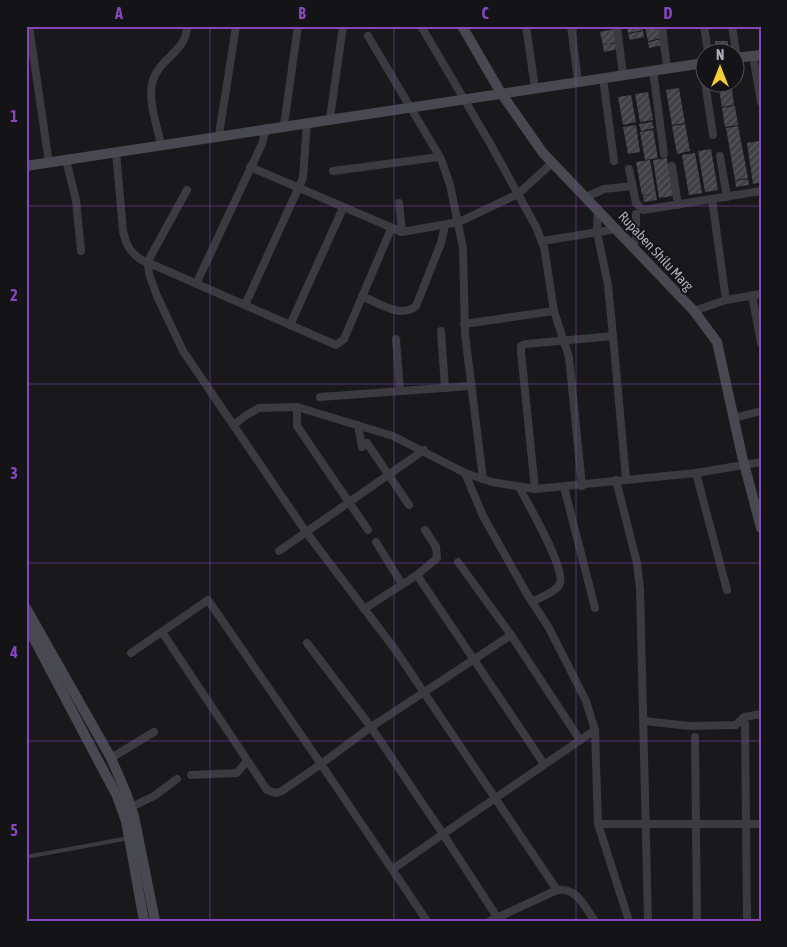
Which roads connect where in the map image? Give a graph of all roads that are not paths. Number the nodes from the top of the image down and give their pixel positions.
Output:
1 (29, 26) edge
2 (187, 26) edge
3 (236, 26) edge
4 (298, 26) edge
5 (343, 26) edge
6 (422, 26) edge
7 (462, 26) edge
8 (526, 26) edge
9 (571, 26) edge
10 (617, 26) edge
11 (662, 26) edge
12 (704, 26) edge
13 (732, 26) edge
14 (368, 36) dead end
15 (706, 42) edge
16 (734, 42) edge
17 (757, 55) edge
18 (744, 57) edge
19 (694, 64) edge
20 (667, 68) junction
21 (653, 70) junction
22 (623, 74) junction
23 (603, 78) junction
24 (578, 81) junction
25 (535, 88) junction
26 (707, 92) edge
27 (501, 93) junction
28 (464, 99) junction
29 (761, 102) edge
30 (410, 106) junction
31 (330, 118) junction
32 (307, 122) junction
33 (284, 125) junction
34 (266, 128) junction
35 (219, 135) junction
36 (713, 135) dead end
37 (161, 145) junction
38 (116, 152) junction
39 (664, 154) dead end
40 (720, 156) dead end
41 (439, 157) junction
42 (66, 160) junction
43 (614, 161) dead end
44 (49, 163) junction
45 (552, 163) junction
46 (26, 165) edge
47 (672, 166) dead end
48 (250, 167) junction
49 (629, 169) dead end
50 (334, 171) dead end
51 (633, 186) junction
52 (299, 189) junction
53 (187, 190) dead end
54 (761, 191) edge
55 (518, 194) junction
56 (586, 197) junction
57 (727, 197) junction
58 (712, 199) junction
59 (399, 202) dead end
60 (678, 205) junction
61 (343, 208) junction
62 (598, 209) junction
63 (636, 214) dead end
64 (459, 222) junction
65 (445, 225) junction
66 (391, 229) junction
67 (617, 229) junction
68 (402, 232) junction
69 (597, 232) junction
70 (542, 241) junction
71 (633, 247) junction
72 (81, 251) dead end
73 (148, 263) junction
74 (196, 284) junction
75 (761, 294) edge
76 (752, 295) junction
77 (362, 296) junction
78 (726, 300) junction
79 (245, 305) junction
80 (554, 311) junction
81 (694, 311) junction
82 (464, 324) junction
83 (290, 325) junction
84 (440, 332) dead end
85 (613, 336) junction
86 (396, 339) dead end
87 (565, 340) junction
88 (761, 343) edge
89 (470, 386) junction
90 (445, 388) junction
91 (400, 391) junction
92 (320, 396) dead end
93 (297, 407) junction
94 (761, 411) edge
95 (734, 418) junction
96 (358, 424) junction
97 (234, 425) junction
98 (424, 450) junction
99 (761, 462) edge
100 (744, 466) junction
101 (465, 473) junction
102 (696, 473) junction
103 (390, 474) junction
104 (483, 479) junction
105 (626, 479) junction
106 (616, 480) junction
107 (582, 486) junction
108 (564, 487) junction
109 (519, 488) junction
110 (534, 489) junction
111 (350, 502) junction
112 (409, 505) dead end
113 (761, 528) edge
114 (368, 530) dead end
115 (425, 530) dead end
116 (306, 532) junction
117 (376, 542) dead end
118 (278, 551) dead end
119 (458, 562) dead end
120 (417, 575) junction
121 (402, 584) junction
122 (727, 590) dead end
123 (532, 602) junction
124 (26, 608) edge
125 (595, 608) dead end
126 (364, 609) junction
127 (26, 624) edge
128 (162, 632) junction
129 (511, 635) junction
130 (307, 643) dead end
131 (131, 653) dead end
132 (474, 659) junction
133 (423, 691) junction
134 (761, 714) edge
135 (644, 721) junction
136 (745, 724) dead end
137 (371, 727) junction
138 (595, 730) junction
139 (154, 732) dead end
140 (694, 737) dead end
141 (580, 740) junction
142 (110, 758) junction
143 (247, 761) junction
144 (322, 764) junction
145 (544, 764) junction
146 (191, 775) dead end
147 (177, 779) dead end
148 (496, 797) junction
149 (127, 809) junction
150 (598, 824) junction
151 (696, 824) junction
152 (745, 824) junction
153 (761, 824) edge
154 (646, 825) junction
155 (443, 834) junction
156 (129, 838) junction
157 (26, 857) edge
158 (393, 869) junction
159 (557, 890) junction
160 (493, 919) edge
161 (144, 921) edge
162 (155, 921) edge
163 (427, 921) edge
164 (595, 921) edge
165 (629, 921) edge
166 (648, 921) edge
167 (698, 921) edge
168 (747, 921) edge

1 - 44 street
2 - 37 street
3 - 35 street
4 - 33 street
5 - 31 street
6 - 28 street
7 - 27 street, Rupaben Shilu Marg
8 - 25 street
9 - 24 street
10 - 22 street
11 - 20 street
12 - 15 street
13 - 16 street
14 - 30 street
17 - 18 street
17 - 29 street
19 - 20 street
20 - 21 street
21 - 22 street
21 - 39 street
22 - 23 street
23 - 24 street
23 - 43 street
24 - 25 street
25 - 27 street
26 - 36 street
27 - 28 street
27 - 45 street, Rupaben Shilu Marg
28 - 30 street
28 - 55 street
30 - 31 street
30 - 41 street
31 - 32 street
32 - 33 street
32 - 52 street
33 - 34 street
34 - 35 street
34 - 48 street
35 - 37 street
37 - 38 street
38 - 42 street
38 - 73 street
40 - 57 street
41 - 50 street
41 - 64 street
42 - 44 street
42 - 72 street
44 - 46 street
45 - 55 street
45 - 56 street, Rupaben Shilu Marg
47 - 60 street
48 - 52 street
48 - 74 street
49 - 51 street
51 - 56 street
51 - 60 street
52 - 61 street
52 - 79 street
53 - 73 street
54 - 57 street
55 - 64 street
55 - 70 street
56 - 62 street, Rupaben Shilu Marg
57 - 58 street
58 - 60 street
58 - 78 street
59 - 68 street
61 - 66 street
61 - 83 street
62 - 67 street, Rupaben Shilu Marg
62 - 69 street
63 - 71 street
64 - 65 street
64 - 82 street
65 - 68 street
65 - 77 street
66 - 68 street
66 - 77 street
67 - 69 street
67 - 71 street, Rupaben Shilu Marg
69 - 70 street
69 - 85 street
70 - 80 street
71 - 81 street, Rupaben Shilu Marg
73 - 74 street
73 - 97 street
74 - 79 street
75 - 76 street
76 - 78 street
76 - 88 street
77 - 83 street
78 - 81 street
79 - 83 street
80 - 82 street
80 - 87 street
81 - 95 street, Rupaben Shilu Marg
82 - 89 street
84 - 90 street
85 - 87 street
85 - 105 street
86 - 91 street
87 - 107 street
87 - 110 street
89 - 90 street
89 - 104 street
90 - 91 street
91 - 92 street
93 - 96 street
93 - 97 street
93 - 111 street
94 - 95 street
95 - 100 street, Rupaben Shilu Marg
96 - 98 street
96 - 103 street
97 - 116 street
98 - 101 street
98 - 103 street
99 - 100 street
100 - 102 street
100 - 113 street, Rupaben Shilu Marg
101 - 104 street
101 - 123 street
102 - 105 street
102 - 122 street
103 - 111 street
103 - 112 street
104 - 109 street
105 - 106 street
106 - 107 street
106 - 135 street
107 - 108 street
108 - 110 street
108 - 125 street
109 - 110 street
109 - 123 street
111 - 114 street
111 - 116 street
115 - 120 street
116 - 118 street
116 - 126 street
117 - 121 street
119 - 129 street
120 - 121 street
120 - 132 street
121 - 126 street
123 - 138 street
124 - 142 street
126 - 133 street
127 - 149 street
128 - 131 street
128 - 143 street
128 - 144 street
129 - 132 street
129 - 141 street
130 - 137 street
132 - 133 street
132 - 145 street
133 - 137 street
133 - 148 street
134 - 135 street
135 - 154 street
136 - 152 street
137 - 144 street
137 - 155 street
138 - 141 street
138 - 150 street
139 - 142 street
140 - 151 street
141 - 145 street
142 - 149 street
143 - 144 street
143 - 146 street
144 - 158 street
145 - 148 street
147 - 149 street
148 - 155 street
148 - 159 street
149 - 156 street
149 - 162 street
150 - 154 street
150 - 165 street
151 - 152 street
151 - 154 street
151 - 167 street
152 - 153 street
152 - 168 street
154 - 166 street
155 - 158 street
155 - 160 street
156 - 157 lane
156 - 161 street
158 - 163 street
159 - 160 street
159 - 164 street

